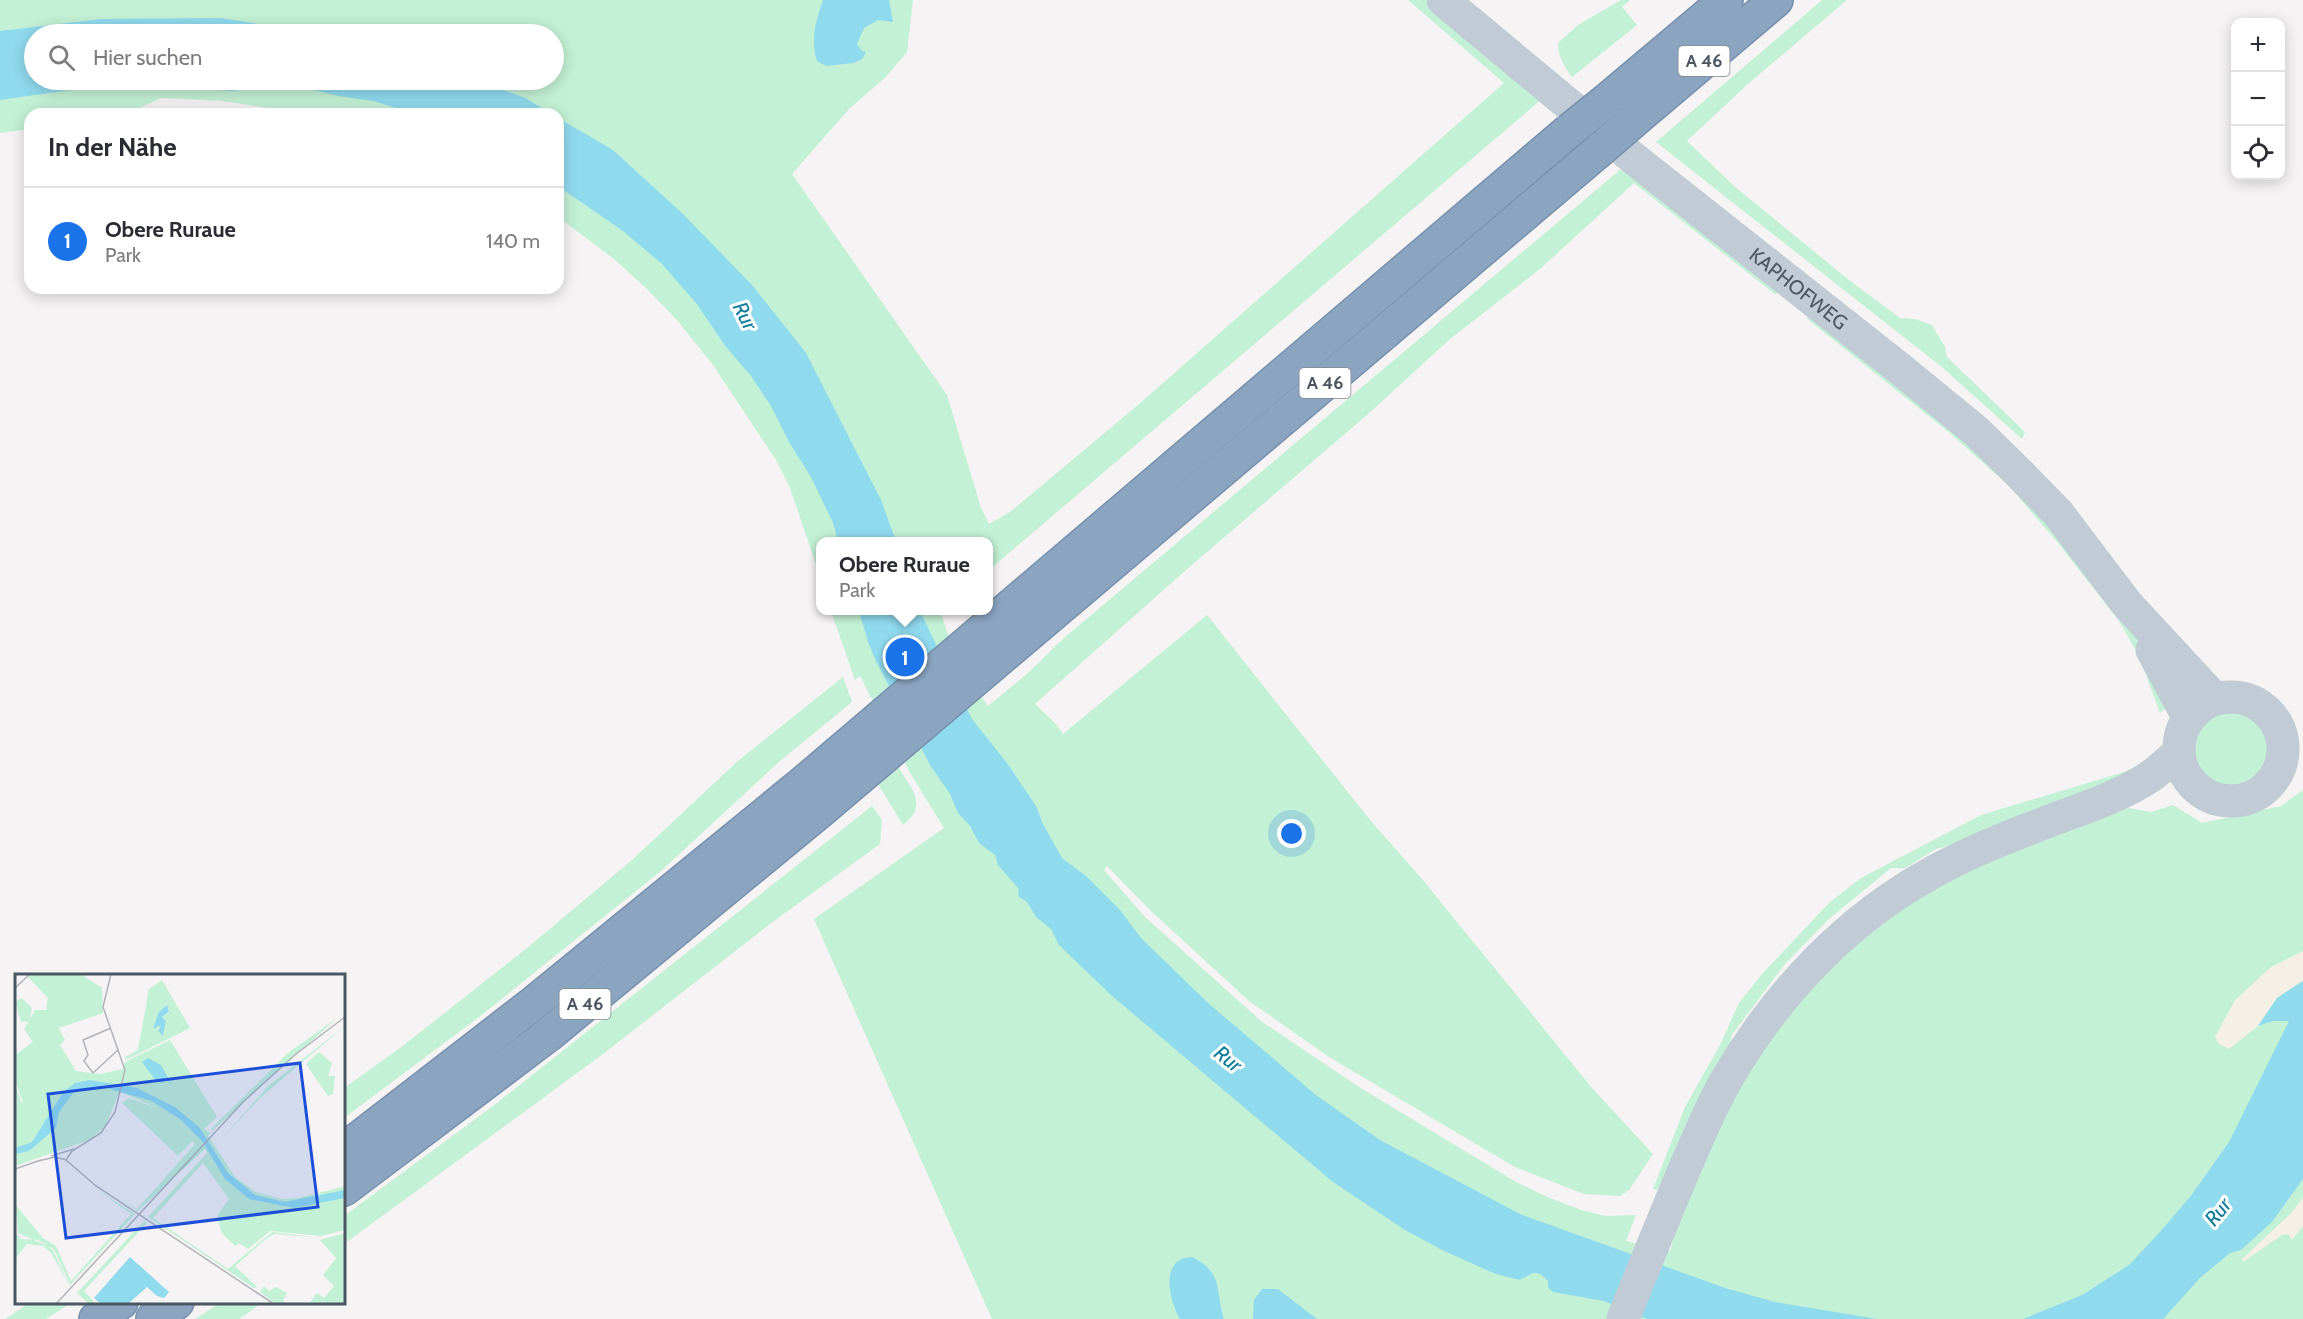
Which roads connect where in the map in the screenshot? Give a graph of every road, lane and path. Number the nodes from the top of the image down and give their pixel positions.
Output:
1 (1443, 0) edge
2 (1726, 0) edge
3 (1776, 0) edge
4 (1043, 600) junction
5 (2127, 604) junction
6 (2215, 699) junction
7 (2188, 718) junction
8 (2292, 737) edge
9 (2179, 752) junction
10 (2290, 766) edge
11 (2195, 786) junction
12 (2103, 801) junction
13 (345, 1149) edge
14 (345, 1188) edge
15 (118, 1304) edge
16 (174, 1304) edge
17 (96, 1319) edge
18 (153, 1319) edge
19 (1623, 1319) edge

1 - 5 main road, KAPHOFWEG
2 - 4 highway, A 46, bridge
3 - 4 highway, A 46, bridge
4 - 13 highway, A 46
4 - 14 highway, A 46
5 - 6 main road, KAPHOFWEG
5 - 7 main road, KAPHOFWEG
6 - 7 main road
6 - 8 main road
7 - 9 main road
8 - 10 main road
9 - 11 main road
9 - 12 main road
10 - 11 main road
11 - 12 main road
12 - 19 main road
15 - 17 highway
16 - 18 highway

